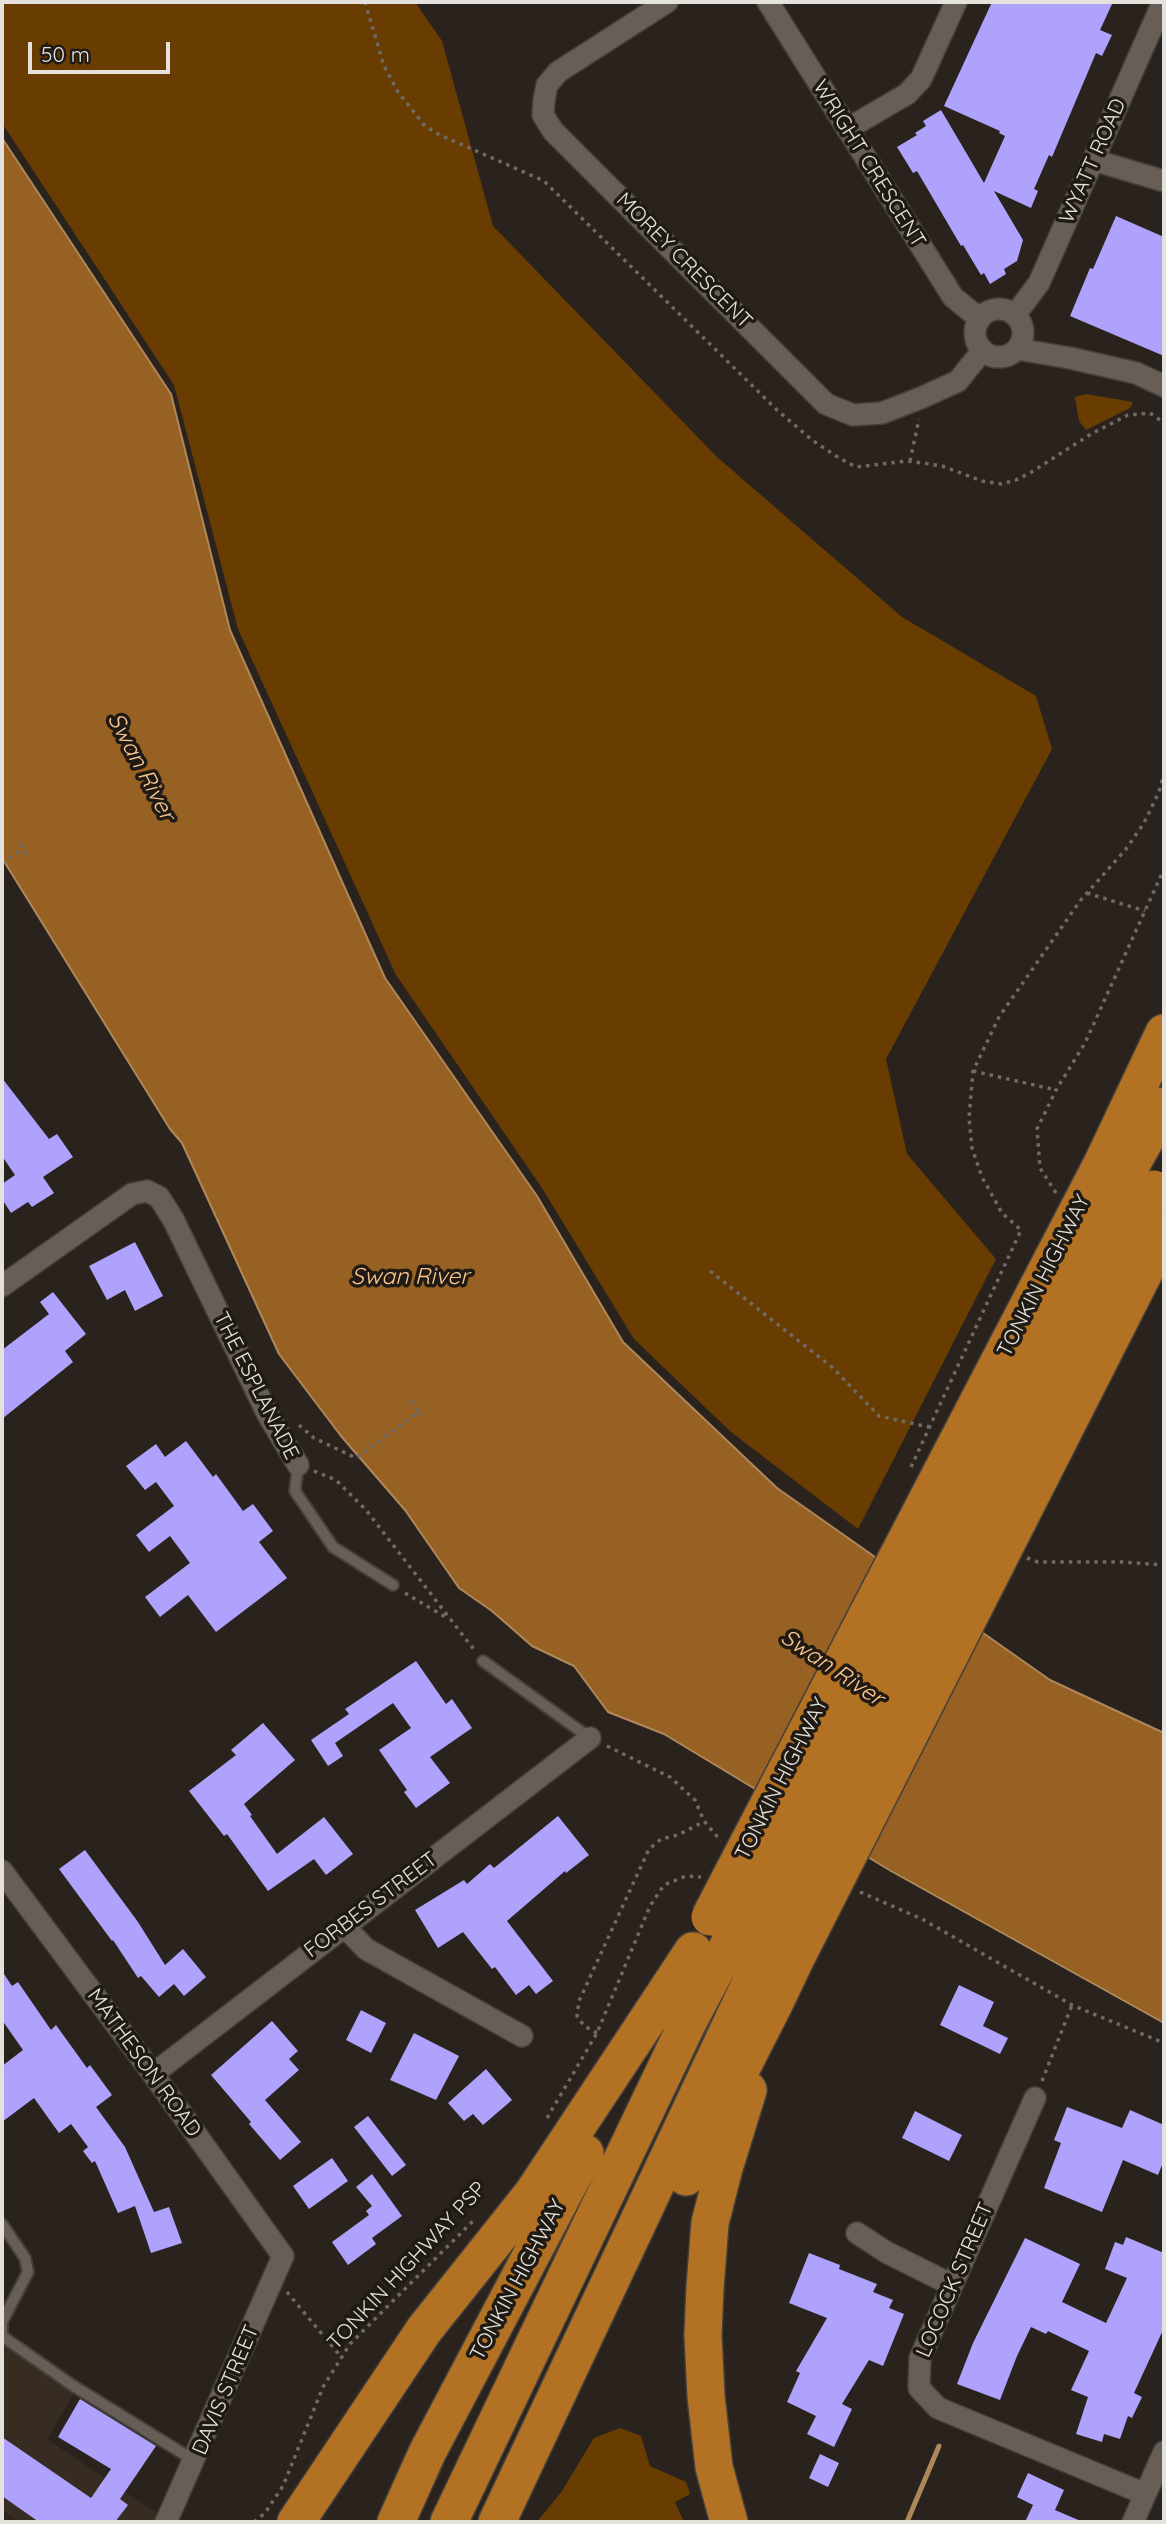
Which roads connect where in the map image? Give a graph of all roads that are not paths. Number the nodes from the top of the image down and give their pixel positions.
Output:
1 (667, 2) edge
2 (768, 2) edge
3 (956, 2) edge
4 (1164, 2) edge
5 (847, 129) junction
6 (1096, 153) junction
7 (1164, 166) edge
8 (1164, 181) edge
9 (1014, 315) junction
10 (980, 319) junction
11 (1017, 349) junction
12 (982, 351) junction
13 (1164, 386) edge
14 (1164, 1033) edge
15 (1164, 1107) edge
16 (1159, 1180) edge
17 (1164, 1233) edge
18 (3, 1282) edge
19 (298, 1465) joint
20 (393, 1586) road end
21 (483, 1661) road end
22 (590, 1738) joint
23 (2, 1871) edge
24 (344, 1926) junction
25 (751, 1940) junction
26 (693, 1951) junction
27 (775, 2003) junction
28 (522, 2036) dead end
29 (153, 2074) junction
30 (1035, 2098) road end
31 (2, 2224) edge
32 (857, 2233) dead end
33 (283, 2256) joint
34 (950, 2284) junction
35 (2, 2335) edge
36 (1164, 2452) edge
37 (195, 2461) junction
38 (1145, 2494) junction
39 (166, 2522) edge
40 (296, 2522) edge
41 (396, 2522) edge
42 (449, 2522) edge
43 (497, 2522) edge
44 (521, 2522) edge
45 (729, 2522) edge
46 (1133, 2522) edge

1 - 12 street, MOREY CRESCENT
2 - 5 street, WRIGHT CRESCENT
3 - 5 street
4 - 6 street, WYATT ROAD
5 - 10 street, WRIGHT CRESCENT
6 - 7 street
6 - 8 street
6 - 9 street, WYATT ROAD
9 - 10 street
9 - 11 street
10 - 12 street
11 - 12 street
11 - 13 street
14 - 25 highway, TONKIN HIGHWAY, bridge
15 - 25 highway, TONKIN HIGHWAY, bridge
16 - 25 highway, TONKIN HIGHWAY, bridge
17 - 25 highway, bridge
18 - 19 street, THE ESPLANADE
19 - 20 lane, THE ESPLANADE
21 - 22 lane
22 - 24 street, FORBES STREET
23 - 29 street, MATHESON ROAD
24 - 28 street
24 - 29 street, FORBES STREET
25 - 26 highway, TONKIN HIGHWAY
25 - 27 highway
25 - 42 highway, TONKIN HIGHWAY
25 - 43 highway, TONKIN HIGHWAY
26 - 40 highway
26 - 41 highway, TONKIN HIGHWAY
27 - 44 highway
27 - 45 highway
29 - 33 street, MATHESON ROAD
30 - 34 street, LOCOCK STREET
31 - 35 lane
32 - 34 street
33 - 37 street, DAVIS STREET
34 - 38 street, LOCOCK STREET
35 - 37 lane
36 - 38 street
37 - 39 street, DAVIS STREET
38 - 46 street

